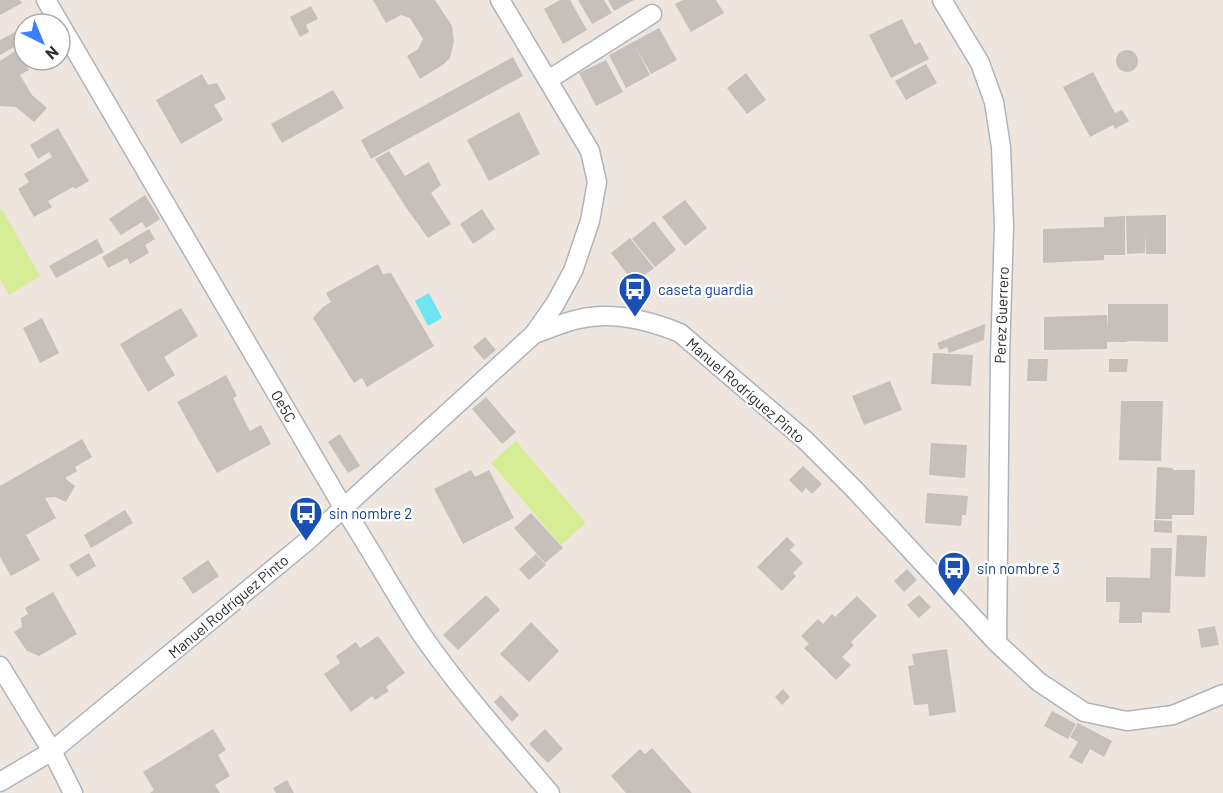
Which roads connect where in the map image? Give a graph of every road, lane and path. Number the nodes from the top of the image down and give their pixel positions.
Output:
1 (46, 0) edge
2 (500, 0) edge
3 (942, 0) edge
4 (652, 14) dead end
5 (548, 80) junction
6 (534, 334) junction
7 (343, 507) junction
8 (997, 643) junction
9 (0, 666) edge
10 (1223, 694) edge
11 (52, 751) junction
12 (0, 782) edge
13 (73, 793) edge
14 (550, 793) edge

1 - 7 street, Oe5C
2 - 5 street
3 - 8 street, Perez Guerrero
4 - 5 street
5 - 6 street
6 - 7 street, Manuel Rodríguez Pinto
6 - 8 street, Manuel Rodríguez Pinto
7 - 11 street, Manuel Rodríguez Pinto
7 - 14 street, Oe5C
8 - 10 street, Manuel Rodríguez Pinto
9 - 11 street
11 - 12 street, Manuel Rodríguez Pinto
11 - 13 street

